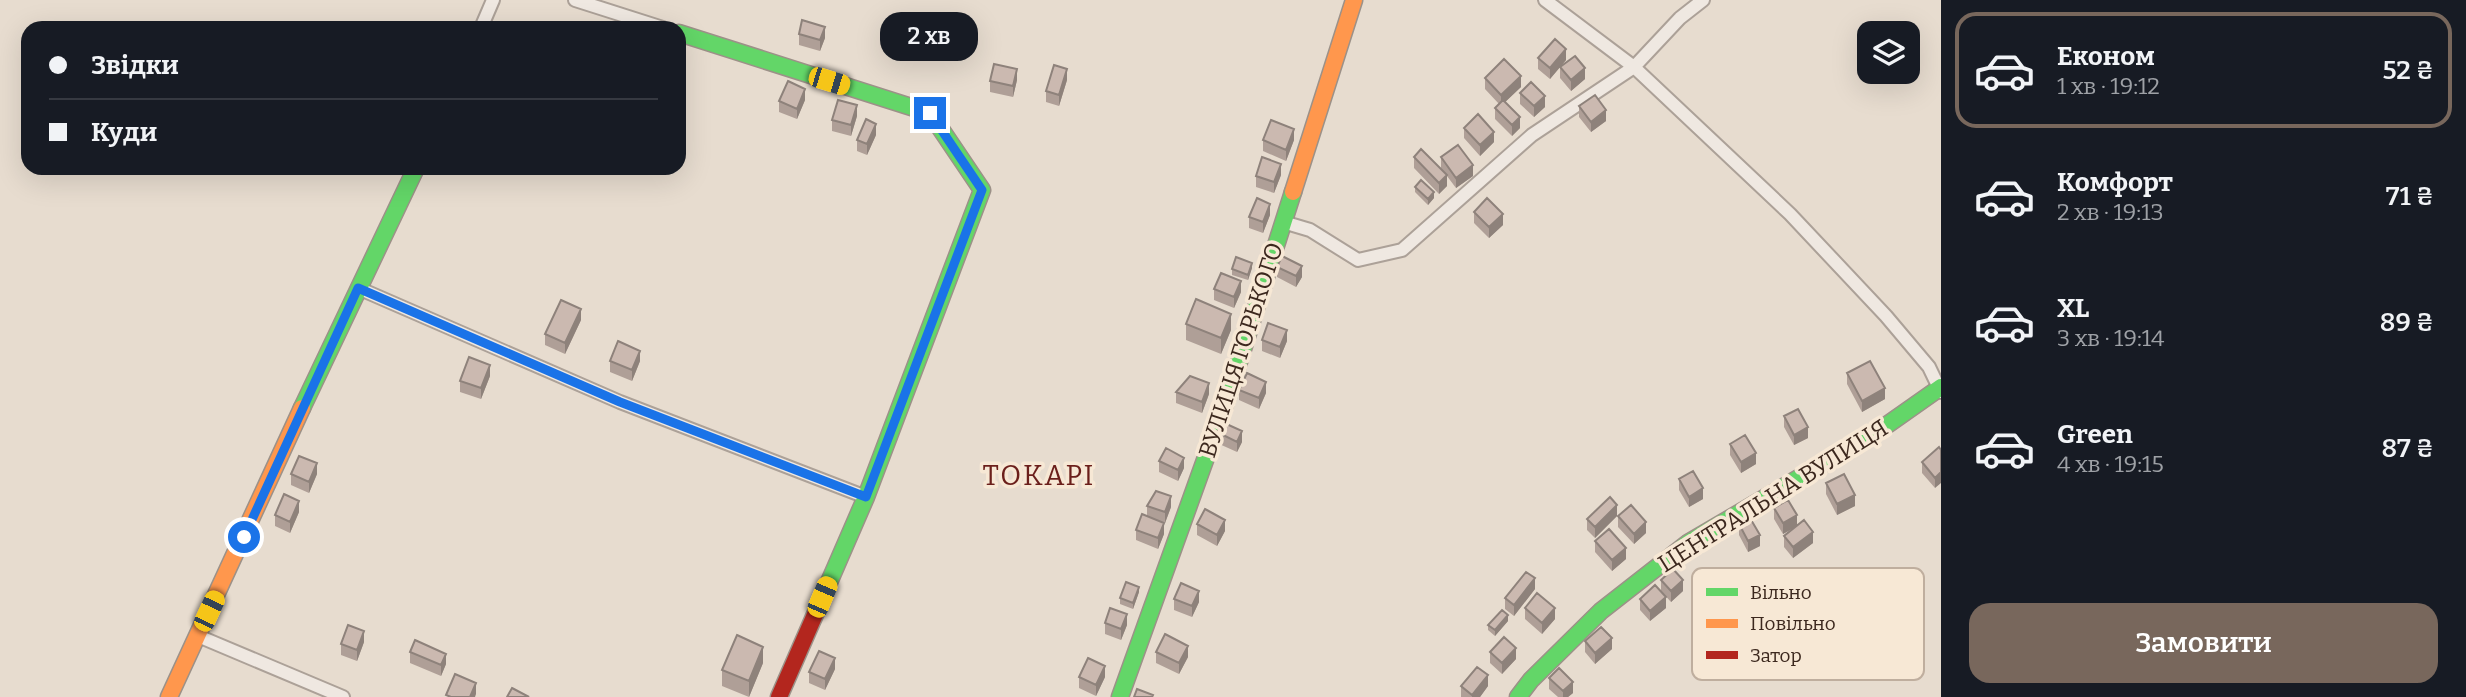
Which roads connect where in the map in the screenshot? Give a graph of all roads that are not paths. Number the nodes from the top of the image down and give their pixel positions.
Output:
1 (494, 0) edge
2 (575, 0) edge
3 (1354, 0) edge
4 (1545, 0) edge
5 (1703, 0) edge
6 (484, 21) edge
7 (641, 21) edge
8 (686, 35) edge
9 (1633, 66) junction
10 (413, 175) edge
11 (1283, 222) junction
12 (358, 288) junction
13 (1940, 389) edge
14 (866, 497) junction
15 (198, 636) junction
16 (169, 697) edge
17 (343, 697) edge
18 (779, 697) edge
19 (1120, 697) edge
20 (1518, 697) edge

1 - 6 street
2 - 7 street
3 - 11 street, ВУЛИЦЯ ГОРЬКОГО
4 - 9 street
5 - 9 street
8 - 14 street
9 - 11 street
9 - 13 street
10 - 12 street
11 - 19 street, ВУЛИЦЯ ГОРЬКОГО
12 - 14 street
12 - 15 street
13 - 20 street, ЦЕНТРАЛЬНА ВУЛИЦЯ
14 - 18 street
15 - 16 street
15 - 17 street

